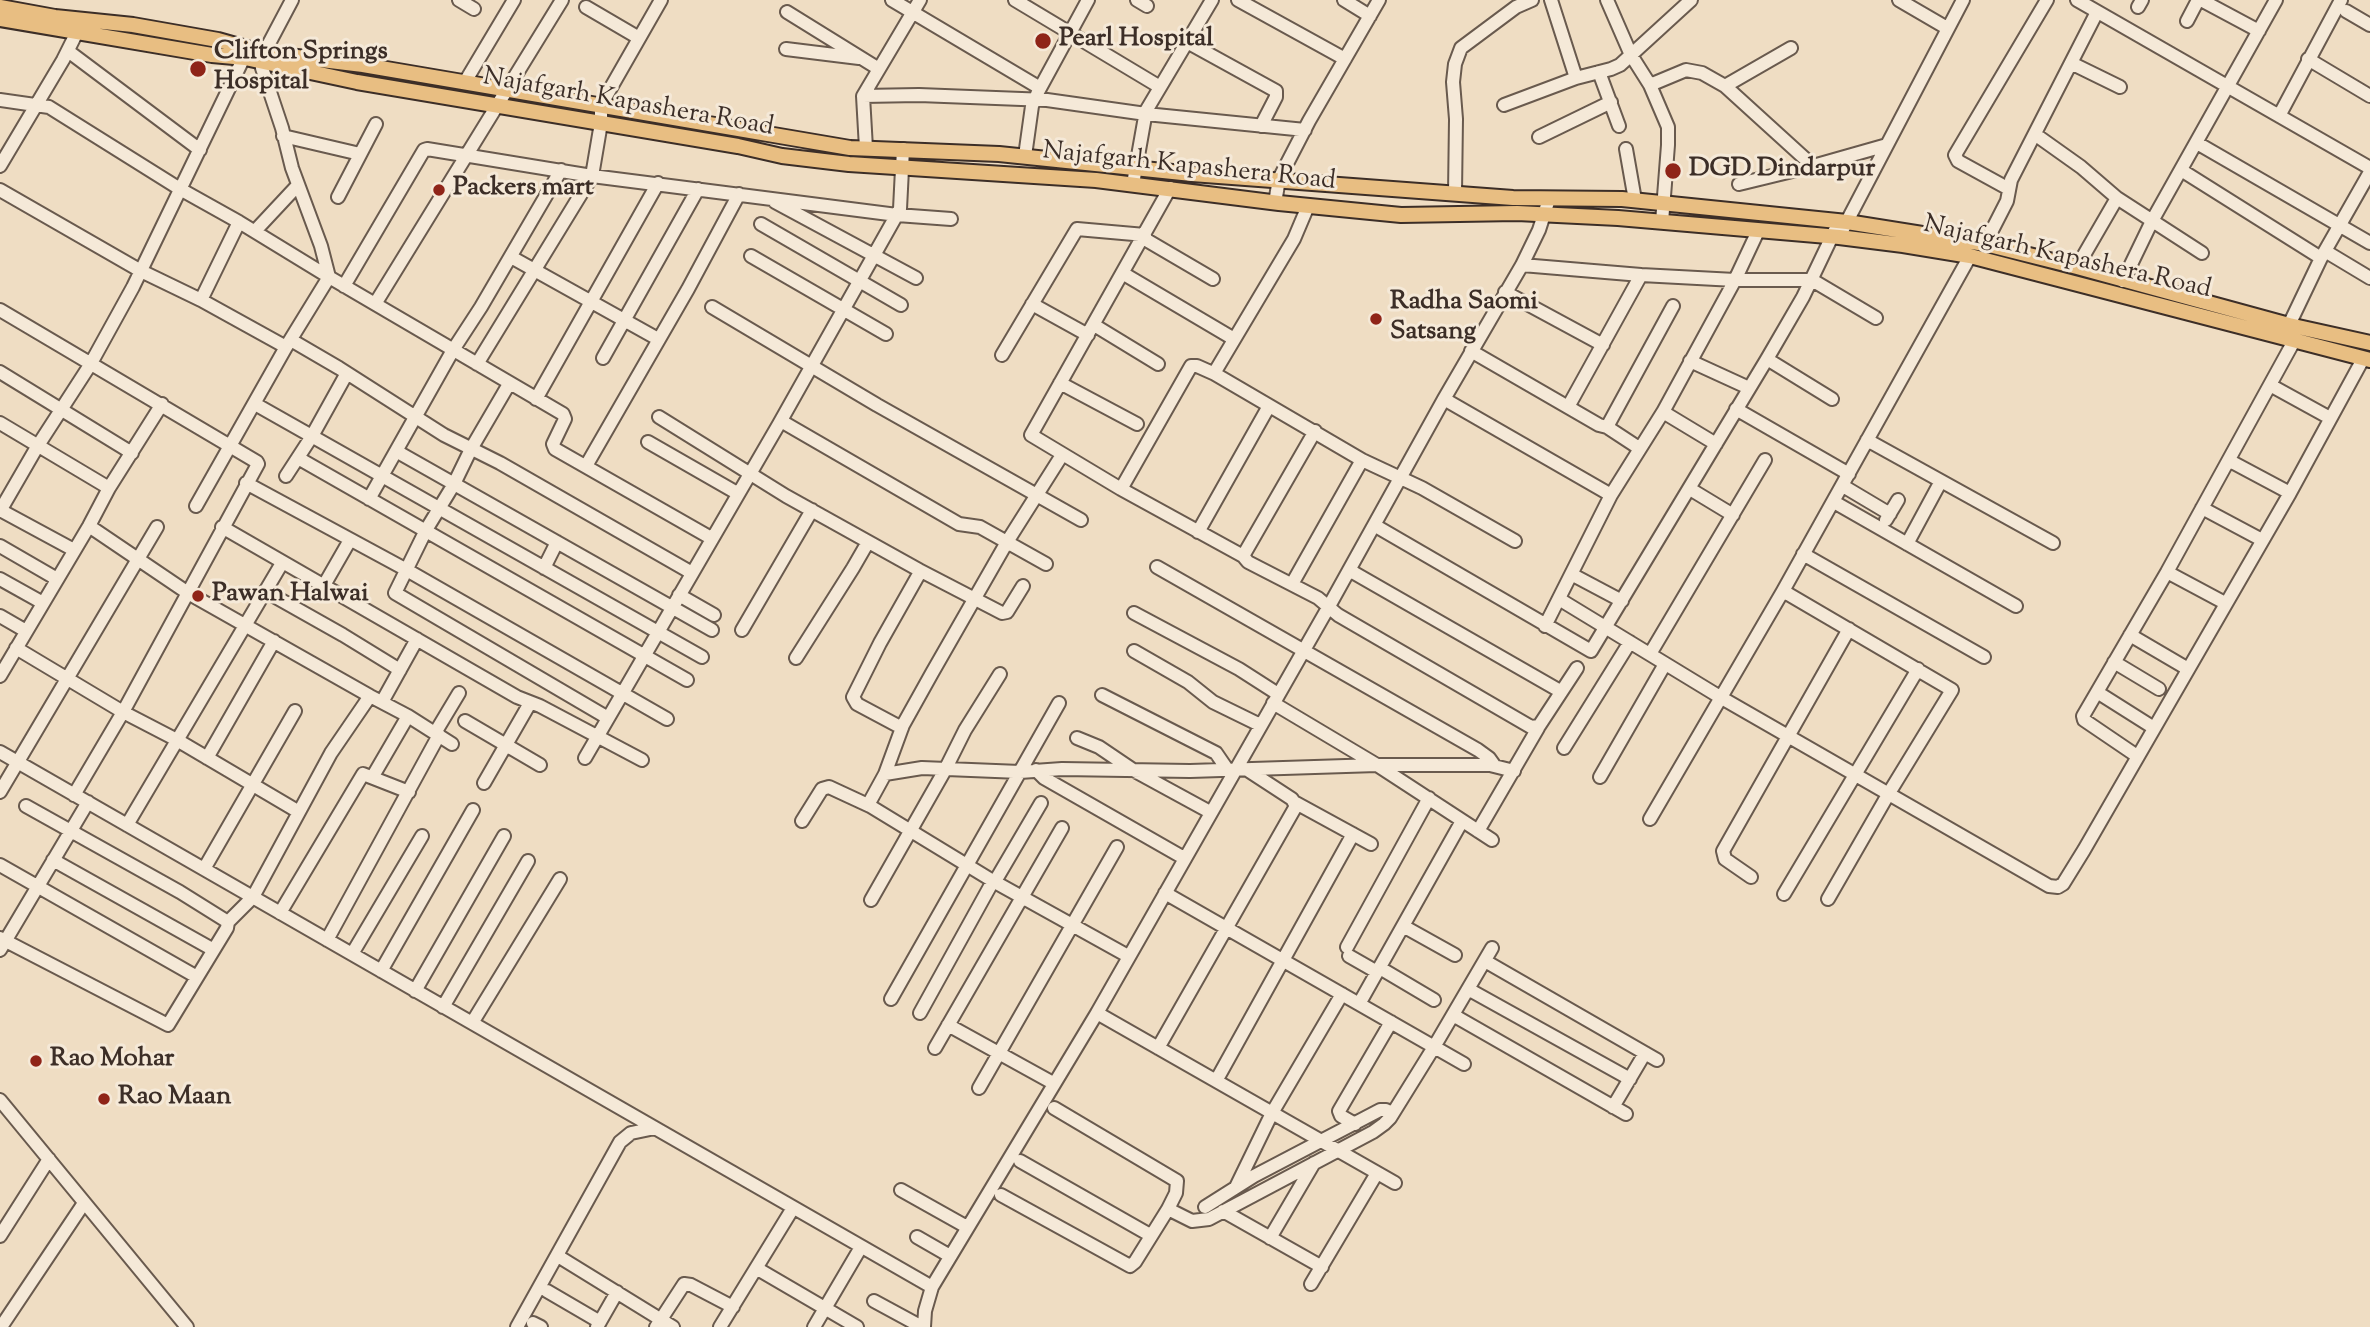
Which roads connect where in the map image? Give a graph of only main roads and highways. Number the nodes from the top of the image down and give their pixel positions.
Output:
1 (0, 6) edge
2 (0, 19) edge
3 (108, 30) junction
4 (263, 58) junction
5 (850, 148) junction
6 (849, 164) junction
7 (2010, 258) junction
8 (2195, 307) junction
9 (2235, 317) junction
10 (2370, 343) edge
11 (2367, 359) edge

1 - 3 main road, Najafgarh Kapashera Road
2 - 3 main road, Najafgarh Kapashera Road
3 - 4 main road, Najafgarh Kapashera Road
4 - 5 main road, Najafgarh Kapashera Road
4 - 6 main road, Najafgarh Kapashera Road
5 - 6 main road
5 - 7 main road, Najafgarh Kapashera Road
6 - 7 main road, Najafgarh Kapashera Road
7 - 8 main road, Najafgarh Kapashera Road
7 - 8 main road, Najafgarh Kapashera Road
8 - 9 main road, Najafgarh Kapashera Road
9 - 10 main road, Najafgarh Kapashera Road
9 - 11 main road, Najafgarh Kapashera Road

